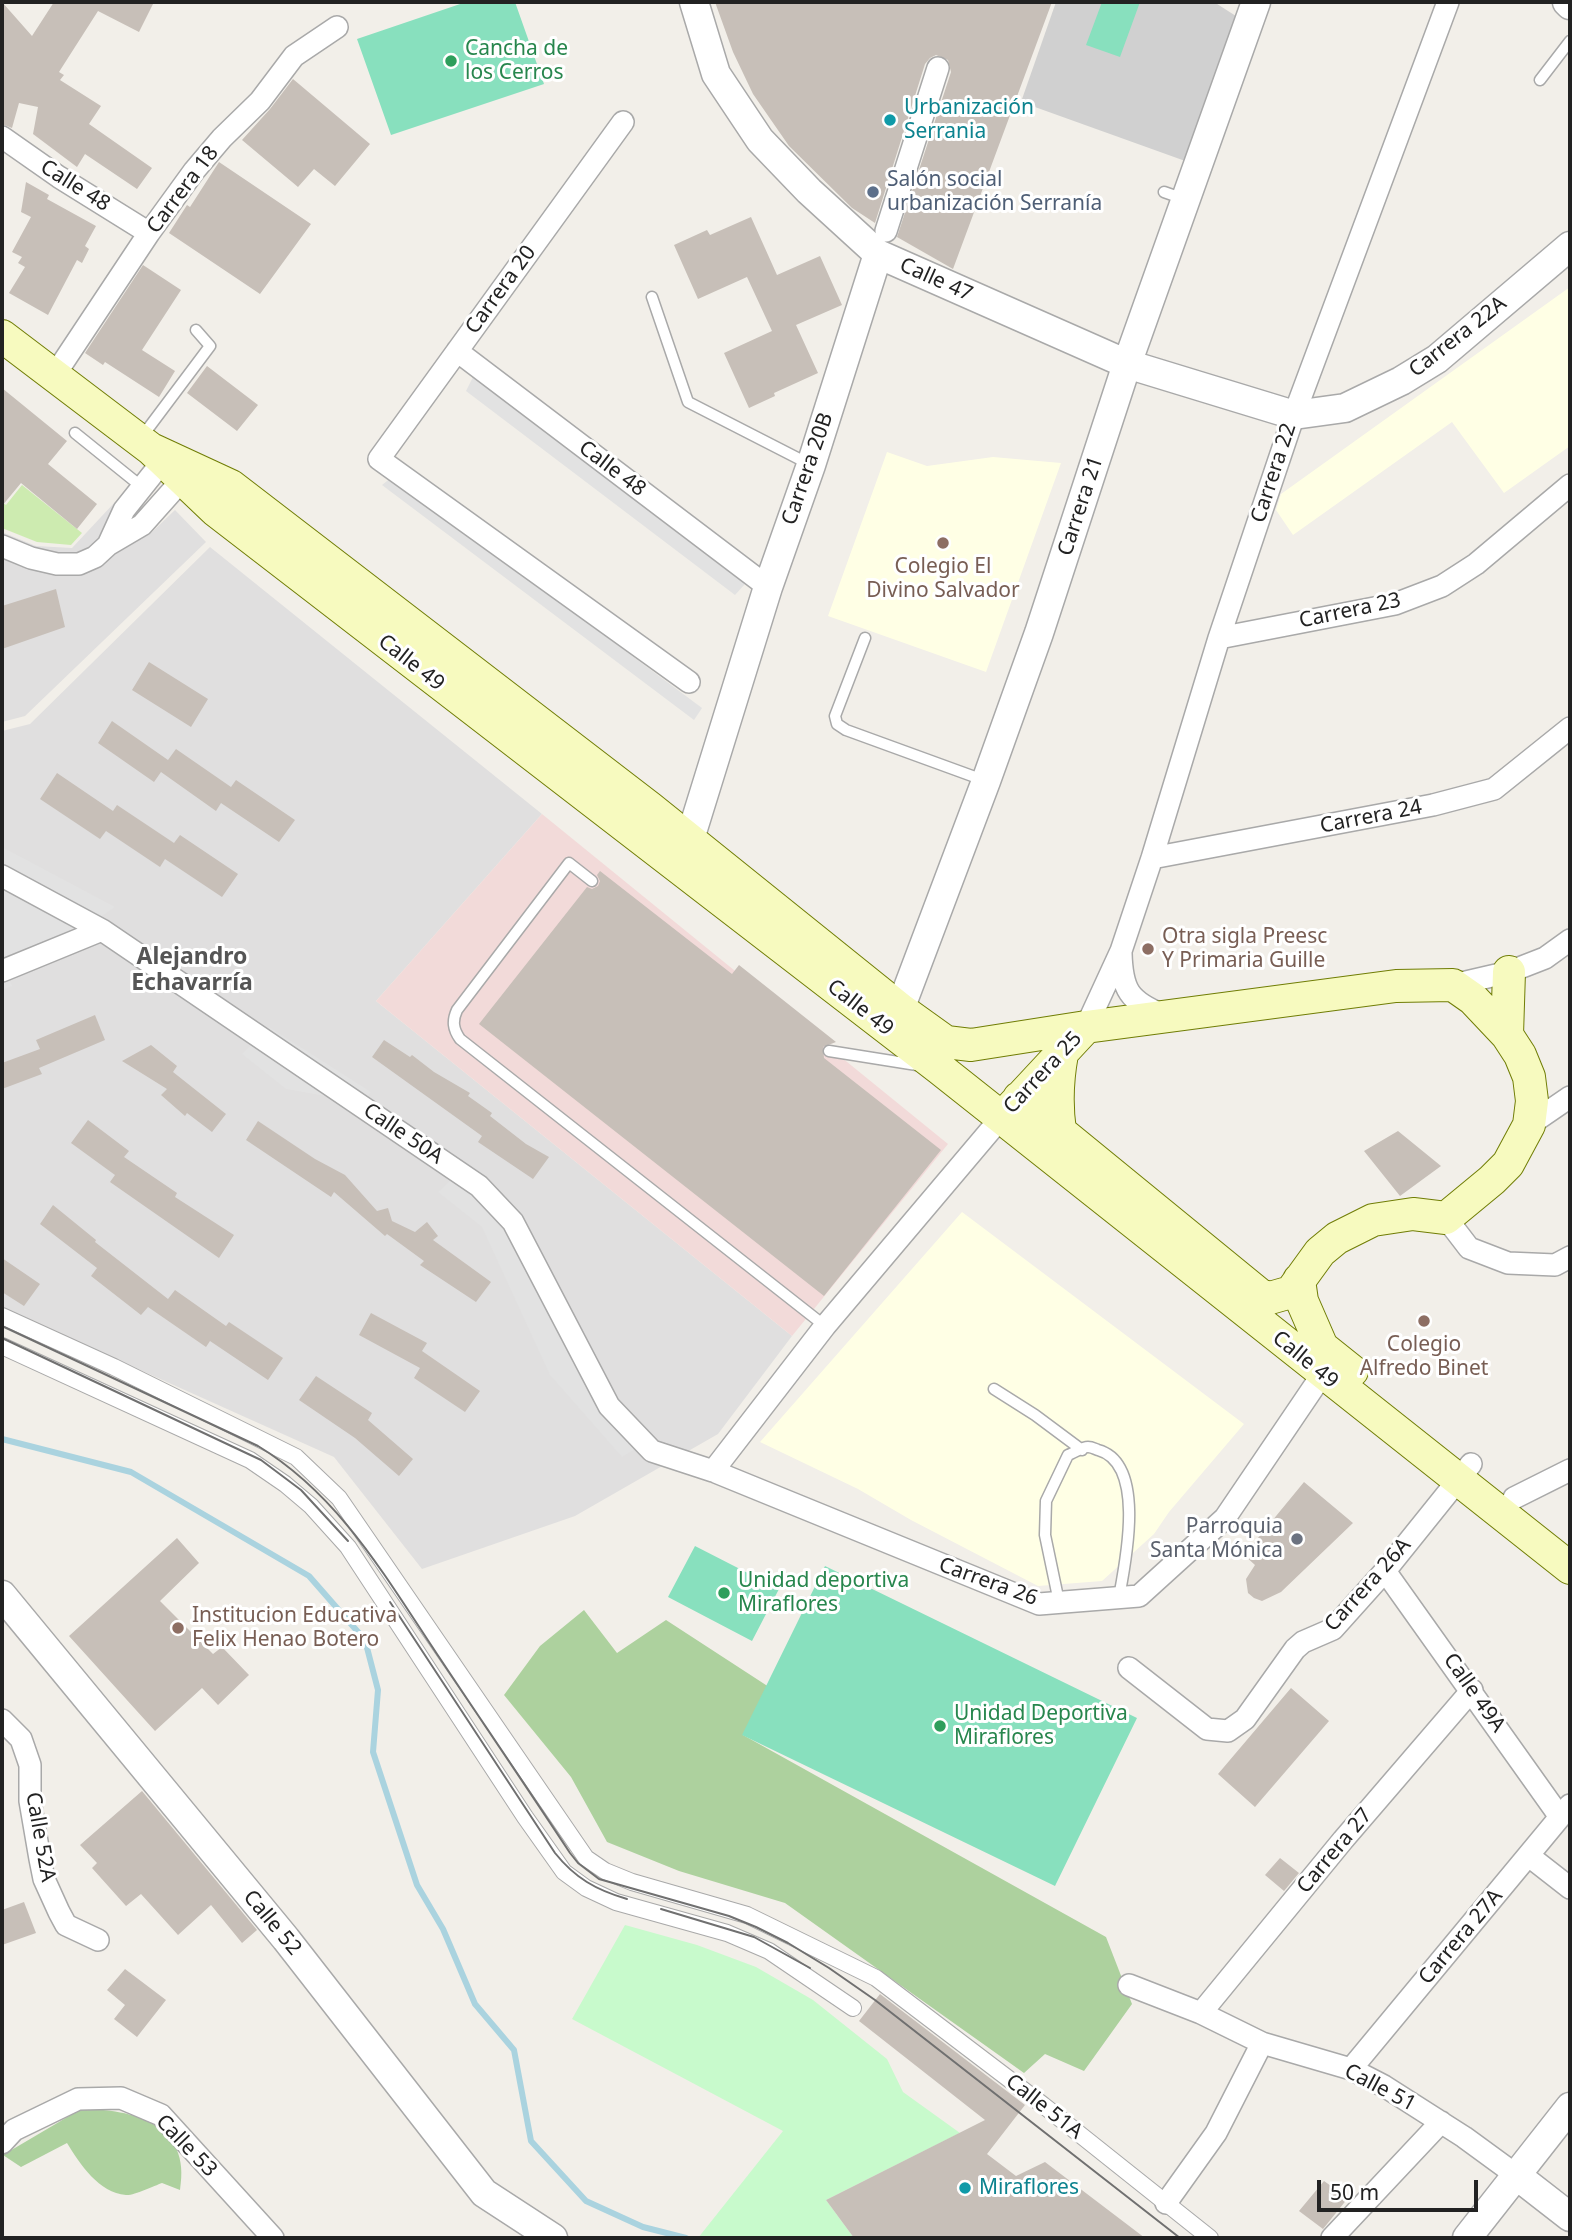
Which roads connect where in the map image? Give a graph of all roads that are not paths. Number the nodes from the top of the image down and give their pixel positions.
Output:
1 (694, 2) edge
2 (1448, 2) edge
3 (1249, 5) edge
4 (337, 27) dead end
5 (1570, 41) edge
6 (938, 68) dead end
7 (1541, 80) dead end
8 (624, 122) dead end
9 (2, 137) edge
10 (149, 233) junction
11 (882, 243) junction
12 (1567, 256) edge
13 (652, 297) dead end
14 (196, 330) dead end
15 (2, 336) edge
16 (457, 351) junction
17 (1127, 364) junction
18 (54, 376) junction
19 (1294, 415) junction
20 (75, 433) dead end
21 (166, 459) junction
22 (811, 465) junction
23 (1570, 485) edge
24 (142, 487) junction
25 (2, 545) edge
26 (108, 545) junction
27 (339, 568) junction
28 (768, 587) junction
29 (321, 593) junction
30 (865, 638) dead end
31 (1219, 638) junction
32 (689, 682) dead end
33 (1570, 728) edge
34 (986, 781) junction
35 (689, 838) junction
36 (1152, 859) junction
37 (681, 870) junction
38 (3, 876) edge
39 (592, 881) dead end
40 (102, 930) junction
41 (1570, 940) edge
42 (1121, 951) junction
43 (2, 971) edge
44 (1509, 972) junction
45 (1453, 985) junction
46 (900, 1009) junction
47 (1167, 1016) junction
48 (1086, 1027) junction
49 (1507, 1034) junction
50 (828, 1051) dead end
51 (1062, 1054) junction
52 (939, 1068) junction
53 (1570, 1097) edge
54 (1010, 1109) junction
55 (1529, 1125) junction
56 (1066, 1136) junction
57 (1446, 1218) junction
58 (1570, 1257) edge
59 (1298, 1280) junction
60 (2, 1316) edge
61 (825, 1326) junction
62 (2, 1346) edge
63 (1328, 1366) junction
64 (994, 1390) dead end
65 (1082, 1450) junction
66 (1570, 1470) edge
67 (713, 1471) junction
68 (1464, 1472) junction
69 (1514, 1499) junction
70 (1570, 1543) edge
71 (1570, 1568) edge
72 (1385, 1571) junction
73 (2, 1595) edge
74 (1119, 1597) junction
75 (1059, 1602) junction
76 (1129, 1668) dead end
77 (1472, 1690) junction
78 (2, 1720) edge
79 (1565, 1811) edge
80 (1528, 1856) junction
81 (1570, 1888) edge
82 (98, 1940) dead end
83 (1129, 1985) dead end
84 (853, 2008) dead end
85 (1200, 2013) junction
86 (1262, 2043) junction
87 (1350, 2068) junction
88 (1570, 2107) edge
89 (1441, 2122) junction
90 (2, 2143) edge
91 (1516, 2175) junction
92 (1166, 2203) junction
93 (1570, 2217) edge
94 (273, 2238) edge
95 (553, 2238) edge
96 (1210, 2238) edge
97 (1332, 2238) edge
98 (1467, 2238) edge

1 - 11 street, Calle 47
2 - 19 street, Carrera 22
3 - 17 street, Carrera 21
4 - 10 street, Carrera 18
5 - 7 lane
6 - 11 street, Carrera 20B
8 - 16 street, Carrera 20
9 - 10 street, Calle 48
10 - 18 street, Carrera 18
11 - 17 street, Calle 47
11 - 22 street, Carrera 20B
12 - 19 street, Carrera 22A
13 - 22 lane
14 - 21 lane
15 - 18 main road, Calle 49
16 - 28 street, Calle 48
16 - 32 street, Carrera 20
17 - 19 street, Calle 47
17 - 34 street, Carrera 21
18 - 21 main road, Calle 49
19 - 31 street, Carrera 22
20 - 24 lane
21 - 24 street
21 - 26 street
21 - 27 main road, Calle 49
21 - 29 main road, Calle 49
22 - 28 street, Carrera 20B
23 - 31 street, Carrera 23
24 - 26 street
25 - 26 street
27 - 29 main road
27 - 35 main road, Calle 49
28 - 35 street, Carrera 20B
29 - 37 main road, Calle 49
30 - 34 lane
31 - 36 street, Carrera 22
33 - 36 street, Carrera 24
34 - 46 street, Carrera 21
35 - 37 street, Carrera 20B
35 - 46 main road, Calle 49
36 - 42 street, Carrera 22
37 - 52 main road, Calle 49
38 - 40 street, Calle 50A
39 - 61 lane
40 - 43 street
40 - 67 street, Calle 50A
41 - 44 street, Carrera 25
42 - 47 street, Carrera 22
42 - 48 street, Carrera 22
44 - 45 street, Carrera 25
44 - 49 main road
45 - 47 main road, Carrera 25
45 - 49 main road
46 - 48 main road, Calle 49
47 - 48 main road, Carrera 25
48 - 51 main road, Carrera 25
49 - 55 main road
50 - 52 lane
51 - 54 main road, Carrera 25
51 - 56 main road
52 - 54 main road, Calle 49
53 - 55 street
54 - 56 main road, Calle 49
54 - 61 street, Carrera 25
54 - 63 main road, Calle 49
55 - 57 main road
56 - 59 main road, Calle 49
57 - 58 street
57 - 59 main road
59 - 63 main road, Calle 49
60 - 92 street, Calle 51A
61 - 67 street, Carrera 25
62 - 84 street
63 - 68 main road, Calle 49
63 - 74 street, Carrera 26
64 - 65 lane
65 - 74 lane
65 - 75 lane
66 - 69 street
67 - 75 street, Carrera 26
68 - 69 main road, Calle 49
68 - 71 main road, Calle 49
68 - 72 street, Carrera 26A
69 - 70 main road, Calle 49
72 - 76 street, Carrera 26A
72 - 77 street, Calle 49A
73 - 95 street, Calle 52
74 - 75 street, Carrera 26
77 - 79 street, Calle 49A
77 - 85 street, Carrera 27
78 - 82 street, Calle 52A
79 - 80 street, Carrera 27A
80 - 81 street
80 - 87 street, Carrera 27A
83 - 85 street, Calle 51
85 - 86 street, Calle 51
86 - 87 street, Calle 51
86 - 92 street
87 - 89 street, Calle 51
88 - 91 street
89 - 91 street, Calle 51
89 - 97 street
90 - 94 street, Calle 53
91 - 93 street, Calle 51
91 - 98 street
92 - 96 street, Calle 51A

